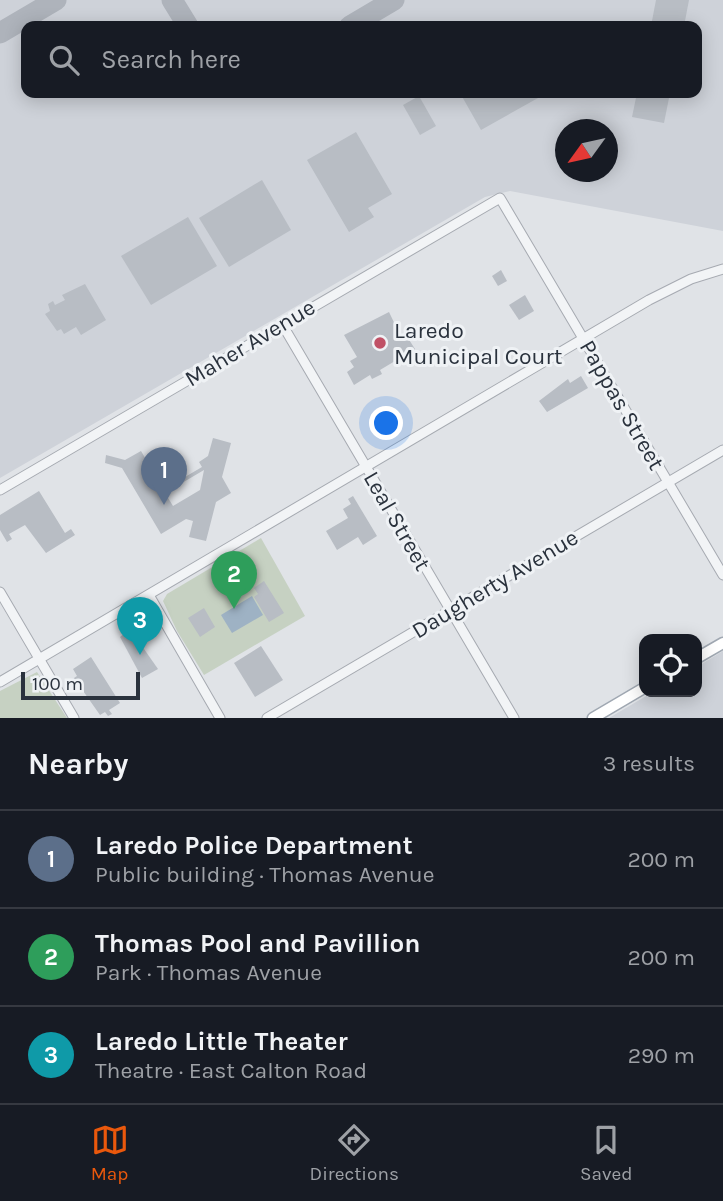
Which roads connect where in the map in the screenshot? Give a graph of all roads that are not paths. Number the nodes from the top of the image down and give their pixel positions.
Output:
1 (500, 198) joint
2 (723, 269) edge
3 (282, 324) junction
4 (583, 339) junction
5 (723, 450) edge
6 (366, 467) junction
7 (668, 482) junction
8 (0, 490) edge
9 (723, 575) edge
10 (0, 592) edge
11 (149, 595) junction
12 (450, 611) junction
13 (723, 643) edge
14 (702, 655) edge
15 (39, 659) junction
16 (0, 682) edge
17 (639, 691) edge
18 (74, 718) edge
19 (220, 718) edge
20 (267, 718) edge
21 (513, 718) edge
22 (593, 718) edge

1 - 3 street, Maher Avenue
1 - 4 street, Pappas Street
2 - 4 street
3 - 6 street, Leal Street
3 - 8 street, Maher Avenue
4 - 6 street
4 - 7 street, Pappas Street
5 - 7 street, Daugherty Avenue
6 - 11 street
6 - 12 street, Leal Street
7 - 9 street, Pappas Street
7 - 12 street, Daugherty Avenue
10 - 15 street
11 - 15 street
11 - 19 street
12 - 20 street, Daugherty Avenue
12 - 21 street, Leal Street
13 - 14 main road
15 - 16 street
15 - 18 street
17 - 22 main road

